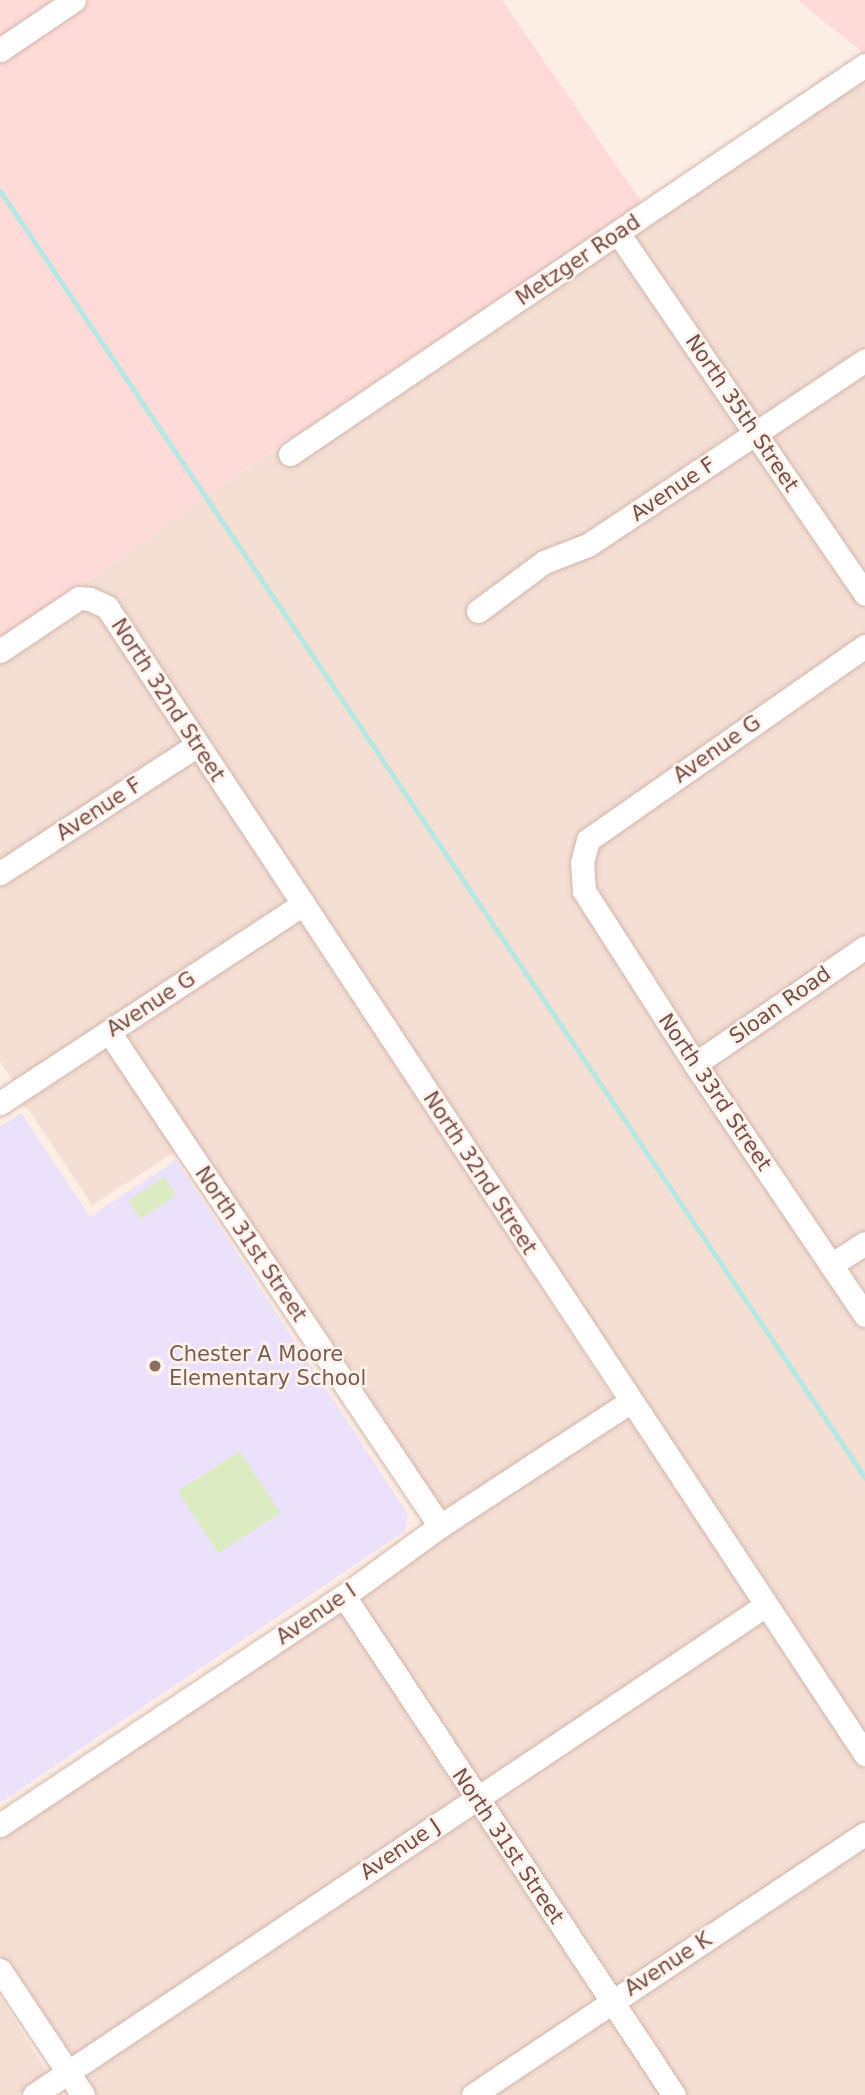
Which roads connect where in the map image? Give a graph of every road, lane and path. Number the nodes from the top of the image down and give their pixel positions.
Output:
1 (74, 0) edge
2 (0, 50) edge
3 (865, 65) edge
4 (618, 233) junction
5 (865, 360) edge
6 (756, 433) junction
7 (290, 454) dead end
8 (865, 593) edge
9 (478, 611) dead end
10 (865, 646) edge
11 (0, 651) edge
12 (197, 745) junction
13 (582, 862) joint
14 (0, 873) edge
15 (303, 904) junction
16 (865, 947) edge
17 (108, 1032) junction
18 (695, 1064) junction
19 (4, 1091) edge
20 (865, 1243) edge
21 (831, 1265) junction
22 (865, 1315) edge
23 (631, 1401) junction
24 (440, 1525) junction
25 (344, 1596) junction
26 (766, 1605) junction
27 (865, 1755) edge
28 (476, 1798) junction
29 (0, 1825) edge
30 (865, 1834) edge
31 (0, 1970) edge
32 (612, 2001) junction
33 (68, 2072) junction
34 (34, 2095) edge
35 (83, 2095) edge
36 (473, 2095) edge
37 (674, 2095) edge

1 - 2 street
3 - 4 street, Metzger Road
4 - 6 street, North 35th Street
4 - 7 street, Metzger Road
5 - 6 street, Avenue F
6 - 8 street, North 35th Street
6 - 9 street, Avenue F
10 - 13 street, Avenue G
11 - 12 street, North 32nd Street
12 - 14 street, Avenue F
12 - 15 street, North 32nd Street
13 - 18 street, North 33rd Street
15 - 17 street, Avenue G
15 - 23 street, North 32nd Street
16 - 18 street, Sloan Road
17 - 19 street, Avenue G
17 - 24 street, North 31st Street
18 - 21 street, North 33rd Street
20 - 21 street
21 - 22 street, North 33rd Street
23 - 24 street, Avenue I
23 - 26 street, North 32nd Street
24 - 25 street, Avenue I
25 - 28 street, North 31st Street
25 - 29 street, Avenue I
26 - 27 street, North 32nd Street
26 - 28 street, Avenue J
28 - 32 street, North 31st Street
28 - 33 street, Avenue J
30 - 32 street, Avenue K
31 - 33 street
32 - 36 street, Avenue K
32 - 37 street, North 31st Street
33 - 34 street, Avenue J
33 - 35 street

